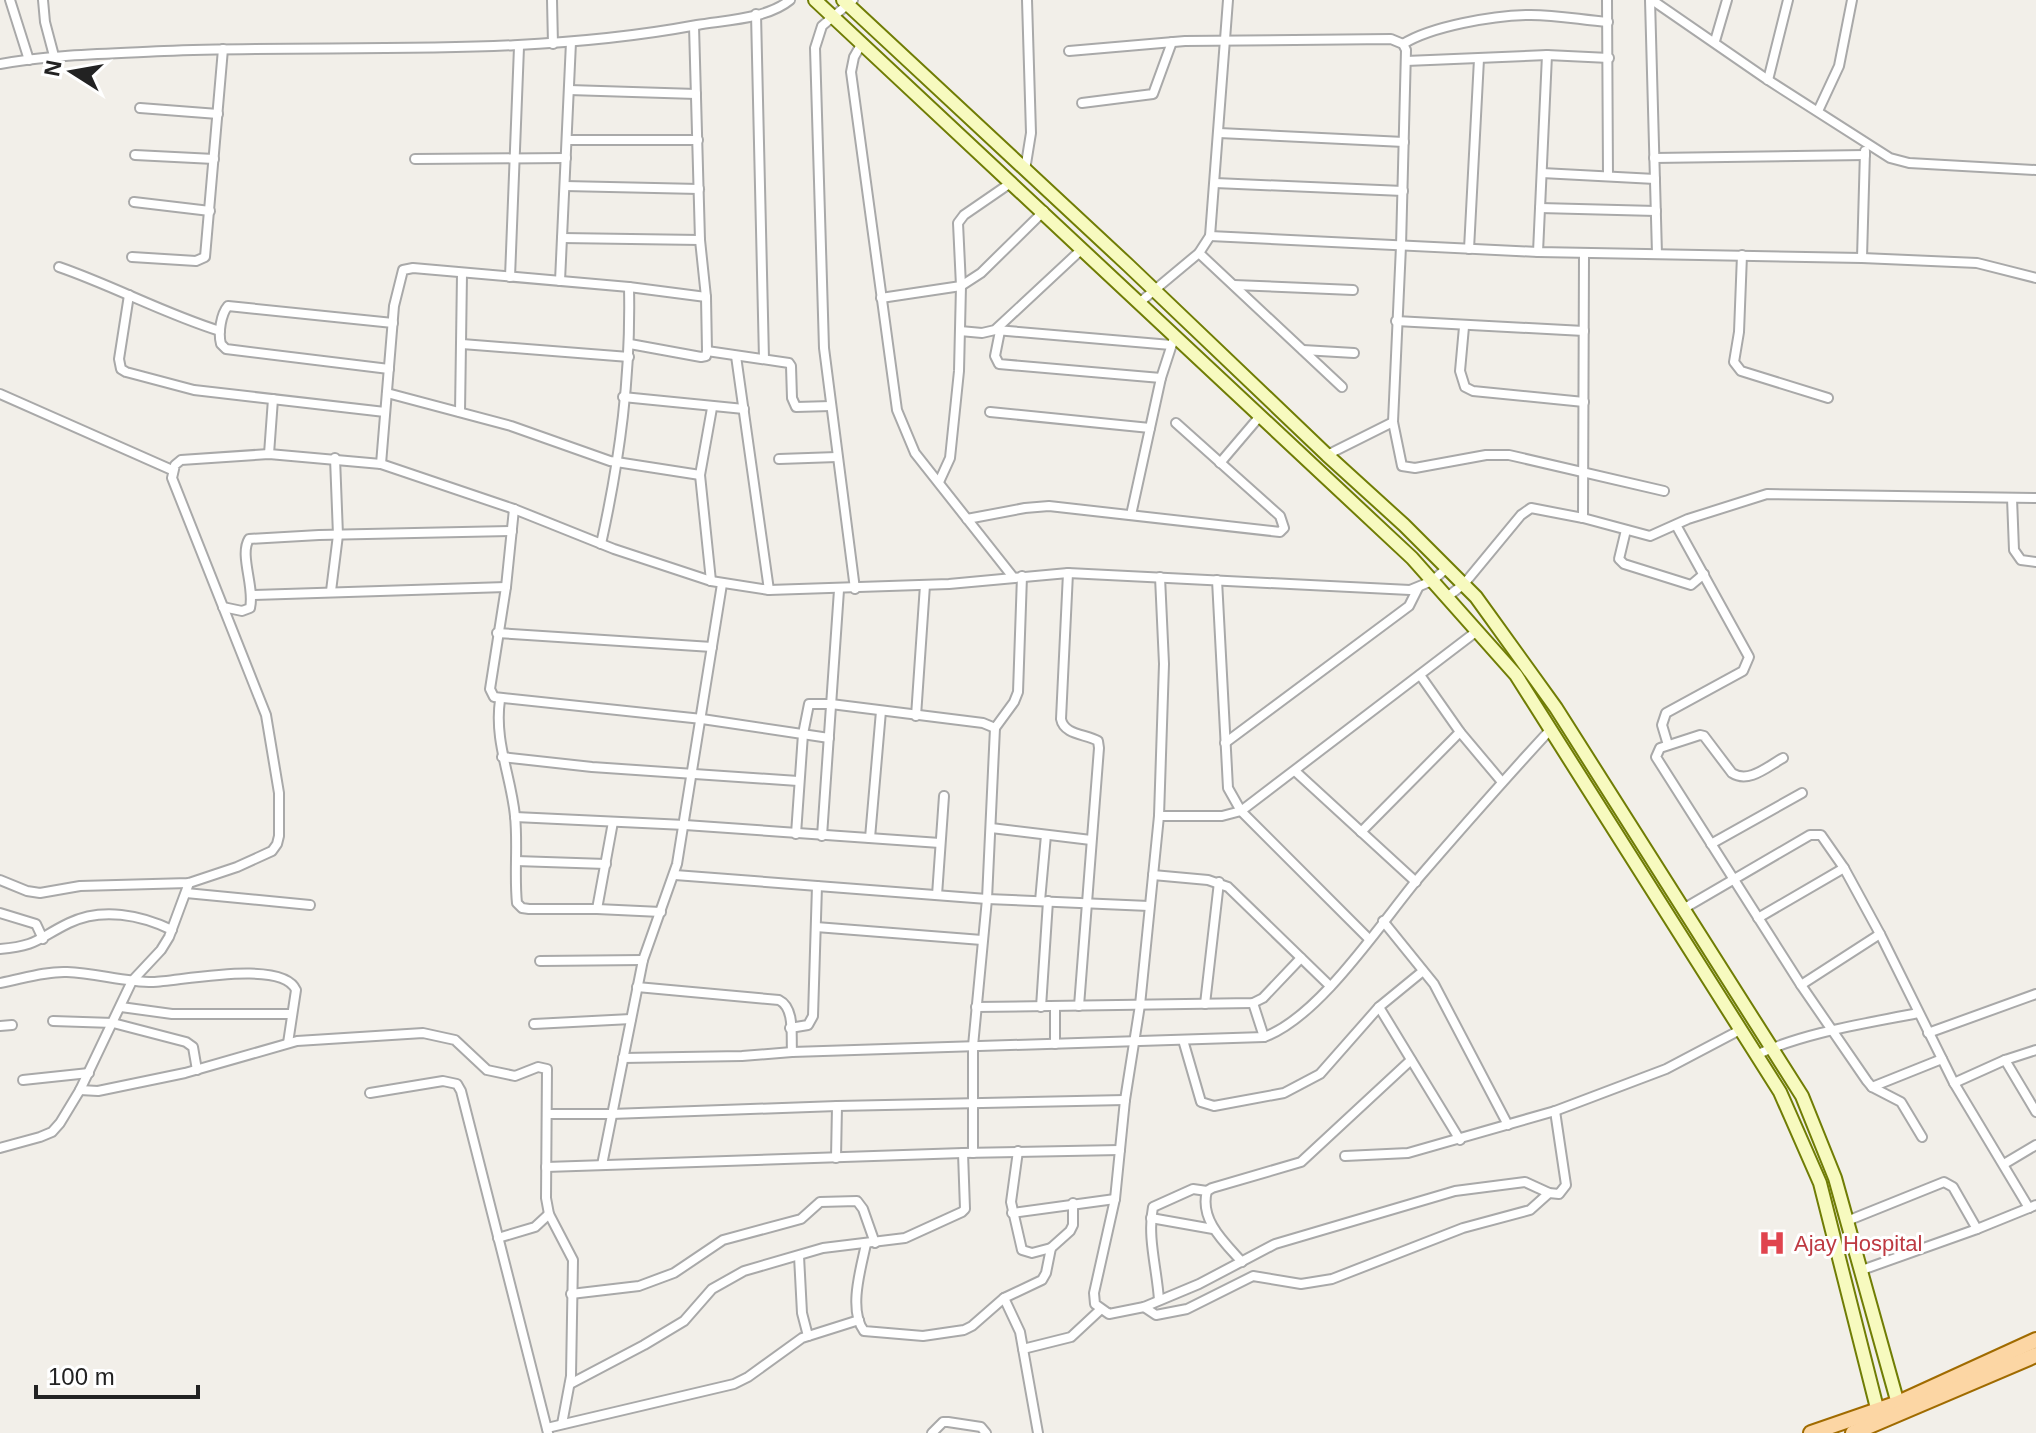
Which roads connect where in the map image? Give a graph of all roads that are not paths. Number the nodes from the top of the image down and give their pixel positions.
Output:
1 (10, 0) edge
2 (43, 0) edge
3 (552, 0) edge
4 (790, 0) edge
5 (815, 0) edge
6 (1027, 0) edge
7 (1228, 0) edge
8 (1607, 0) edge
9 (1651, 0) edge
10 (1727, 0) edge
11 (1788, 0) edge
12 (1852, 0) edge
13 (847, 1) edge
14 (756, 14) junction
15 (832, 15) junction
16 (1608, 22) junction
17 (694, 26) junction
18 (1226, 40) junction
19 (1715, 41) junction
20 (571, 42) junction
21 (1172, 42) junction
22 (862, 43) junction
23 (553, 44) junction
24 (1403, 44) junction
25 (519, 47) junction
26 (223, 49) junction
27 (1069, 51) dead end
28 (1547, 55) junction
29 (54, 56) junction
30 (1609, 58) junction
31 (1479, 59) junction
32 (29, 60) junction
33 (1406, 61) junction
34 (0, 64) edge
35 (1768, 80) junction
36 (569, 90) junction
37 (696, 94) junction
38 (1082, 103) dead end
39 (140, 108) dead end
40 (1818, 111) junction
41 (218, 114) junction
42 (1219, 133) junction
43 (567, 140) junction
44 (698, 140) junction
45 (1404, 142) junction
46 (1865, 143) junction
47 (135, 155) dead end
48 (1865, 155) junction
49 (514, 158) junction
50 (566, 158) junction
51 (1654, 158) junction
52 (214, 159) junction
53 (415, 159) dead end
54 (1025, 170) junction
55 (2036, 170) edge
56 (1542, 173) junction
57 (1608, 176) junction
58 (1655, 179) junction
59 (1012, 182) junction
60 (1215, 183) junction
61 (565, 186) junction
62 (699, 189) junction
63 (1403, 191) junction
64 (134, 202) dead end
65 (1540, 208) junction
66 (210, 211) junction
67 (1044, 211) junction
68 (1656, 211) junction
69 (1210, 236) junction
70 (562, 238) junction
71 (700, 240) junction
72 (1401, 246) junction
73 (1082, 249) junction
74 (1469, 249) junction
75 (1538, 252) junction
76 (1199, 253) junction
77 (1584, 254) junction
78 (1657, 254) junction
79 (1742, 255) junction
80 (132, 257) dead end
81 (1862, 258) junction
82 (59, 267) dead end
83 (462, 274) junction
84 (510, 277) junction
85 (2036, 278) edge
86 (560, 281) junction
87 (1233, 285) junction
88 (961, 286) junction
89 (629, 287) junction
90 (1154, 290) junction
91 (1353, 290) dead end
92 (129, 295) junction
93 (706, 297) junction
94 (881, 298) junction
95 (1139, 303) junction
96 (1396, 321) junction
97 (393, 323) junction
98 (1464, 327) junction
99 (998, 330) junction
100 (220, 331) junction
101 (960, 331) junction
102 (1584, 331) junction
103 (1173, 340) junction
104 (462, 344) junction
105 (630, 344) junction
106 (1302, 350) junction
107 (707, 351) junction
108 (1354, 353) dead end
109 (736, 356) junction
110 (629, 357) junction
111 (764, 359) junction
112 (389, 369) junction
113 (1161, 378) junction
114 (1342, 387) dead end
115 (387, 393) junction
116 (0, 394) edge
117 (623, 397) junction
118 (1828, 398) dead end
119 (273, 399) junction
120 (1584, 402) junction
121 (831, 406) junction
122 (712, 408) junction
123 (744, 409) junction
124 (385, 412) junction
125 (460, 412) junction
126 (990, 412) dead end
127 (1260, 416) junction
128 (1393, 422) junction
129 (1176, 423) dead end
130 (1150, 428) junction
131 (269, 454) junction
132 (1327, 455) junction
133 (837, 457) junction
134 (335, 458) junction
135 (779, 459) dead end
136 (619, 463) junction
137 (1220, 463) junction
138 (381, 464) junction
139 (172, 470) junction
140 (1583, 472) junction
141 (700, 475) junction
142 (939, 482) junction
143 (1664, 491) dead end
144 (2012, 498) junction
145 (2036, 498) edge
146 (514, 509) junction
147 (1131, 515) junction
148 (1583, 518) junction
149 (967, 519) junction
150 (1676, 525) junction
151 (1626, 530) junction
152 (512, 531) junction
153 (338, 535) junction
154 (601, 544) junction
155 (2036, 562) edge
156 (1447, 568) junction
157 (1068, 573) junction
158 (1704, 574) junction
159 (1017, 576) junction
160 (1160, 577) junction
161 (1217, 580) junction
162 (711, 581) junction
163 (1432, 581) junction
164 (722, 584) junction
165 (1464, 584) junction
166 (925, 585) junction
167 (506, 587) junction
168 (1418, 588) junction
169 (855, 589) junction
170 (769, 590) junction
171 (839, 590) junction
172 (331, 591) junction
173 (252, 595) junction
174 (1447, 597) junction
175 (223, 607) junction
176 (1477, 631) junction
177 (497, 633) junction
178 (712, 647) junction
179 (1420, 675) junction
180 (500, 700) junction
181 (831, 704) junction
182 (881, 711) junction
183 (916, 716) junction
184 (702, 719) junction
185 (995, 728) junction
186 (1550, 730) junction
187 (1460, 732) junction
188 (803, 734) junction
189 (829, 738) junction
190 (1225, 743) junction
191 (1668, 745) junction
192 (502, 757) junction
193 (1783, 758) dead end
194 (1295, 771) junction
195 (693, 775) junction
196 (798, 781) junction
197 (1502, 782) junction
198 (1802, 793) dead end
199 (944, 796) dead end
200 (1241, 811) junction
201 (1159, 816) junction
202 (515, 817) junction
203 (613, 822) junction
204 (685, 825) junction
205 (991, 828) junction
206 (1361, 832) junction
207 (796, 834) junction
208 (1046, 835) junction
209 (822, 836) junction
210 (870, 838) junction
211 (1091, 840) junction
212 (940, 843) junction
213 (1711, 844) junction
214 (516, 861) junction
215 (606, 864) junction
216 (1844, 868) junction
217 (675, 875) junction
218 (1153, 875) junction
219 (0, 880) edge
220 (1732, 880) junction
221 (1219, 882) junction
222 (1416, 882) junction
223 (189, 883) junction
224 (817, 886) junction
225 (186, 893) junction
226 (937, 895) junction
227 (987, 899) junction
228 (1044, 901) junction
229 (1087, 903) junction
230 (310, 905) dead end
231 (1149, 906) junction
232 (597, 909) junction
233 (1683, 909) junction
234 (661, 912) junction
235 (0, 913) edge
236 (1758, 918) junction
237 (1383, 921) junction
238 (816, 927) junction
239 (172, 930) junction
240 (1880, 934) junction
241 (43, 939) junction
242 (1369, 939) junction
243 (982, 940) junction
244 (0, 949) edge
245 (1301, 958) junction
246 (643, 960) junction
247 (540, 961) dead end
248 (1423, 971) junction
249 (132, 981) junction
250 (0, 983) edge
251 (1801, 985) junction
252 (1330, 986) junction
253 (637, 987) junction
254 (2036, 994) edge
255 (1253, 1003) junction
256 (1205, 1004) junction
257 (1140, 1005) junction
258 (1055, 1006) junction
259 (1079, 1006) junction
260 (121, 1007) junction
261 (976, 1007) junction
262 (1041, 1007) junction
263 (1379, 1007) junction
264 (1918, 1013) junction
265 (292, 1014) junction
266 (631, 1019) junction
267 (53, 1021) dead end
268 (113, 1023) junction
269 (534, 1024) dead end
270 (12, 1025) dead end
271 (0, 1026) edge
272 (790, 1028) junction
273 (1740, 1030) junction
274 (1835, 1031) junction
275 (1928, 1033) junction
276 (1264, 1037) junction
277 (1183, 1040) junction
278 (1134, 1042) junction
279 (288, 1043) junction
280 (1055, 1044) junction
281 (973, 1046) junction
282 (1772, 1048) junction
283 (2036, 1050) edge
284 (792, 1052) junction
285 (1756, 1055) junction
286 (623, 1058) junction
287 (1942, 1059) junction
288 (1411, 1060) junction
289 (2005, 1060) junction
290 (197, 1070) junction
291 (89, 1073) junction
292 (23, 1080) dead end
293 (1954, 1083) junction
294 (1872, 1087) junction
295 (80, 1090) junction
296 (370, 1093) dead end
297 (1125, 1100) junction
298 (973, 1103) junction
299 (837, 1106) junction
300 (1555, 1111) junction
301 (2036, 1112) edge
302 (548, 1114) junction
303 (611, 1114) junction
304 (1508, 1125) junction
305 (1922, 1137) dead end
306 (1460, 1140) junction
307 (2036, 1145) edge
308 (0, 1148) edge
309 (1120, 1150) junction
310 (1018, 1151) junction
311 (963, 1153) junction
312 (973, 1153) junction
313 (1345, 1156) dead end
314 (836, 1158) junction
315 (2004, 1164) junction
316 (602, 1165) junction
317 (546, 1167) junction
318 (1207, 1191) junction
319 (1549, 1193) junction
320 (1115, 1199) junction
321 (1073, 1203) junction
322 (2033, 1206) edge
323 (1012, 1213) junction
324 (549, 1214) junction
325 (1151, 1218) junction
326 (1847, 1221) junction
327 (1213, 1229) junction
328 (1977, 1229) junction
329 (498, 1238) junction
330 (870, 1244) junction
331 (1051, 1248) junction
332 (799, 1256) junction
333 (1242, 1262) junction
334 (1862, 1270) junction
335 (571, 1294) junction
336 (1004, 1298) junction
337 (1159, 1300) junction
338 (1144, 1307) junction
339 (1100, 1310) junction
340 (859, 1320) junction
341 (808, 1336) junction
342 (2036, 1340) edge
343 (1023, 1349) junction
344 (2036, 1355) edge
345 (570, 1384) junction
346 (1900, 1408) junction
347 (1879, 1417) junction
348 (562, 1424) junction
349 (547, 1430) edge
350 (932, 1433) edge
351 (986, 1433) edge
352 (1038, 1433) edge
353 (1811, 1433) edge
354 (1853, 1433) edge

1 - 32 street
2 - 29 street
3 - 23 street
4 - 14 street
5 - 15 main road
6 - 54 street
7 - 18 street
8 - 16 street
9 - 19 street
9 - 51 street
10 - 19 street
11 - 35 street
12 - 40 street
13 - 15 street
13 - 54 main road
14 - 17 street
14 - 111 street
15 - 22 main road
15 - 121 street
16 - 24 street
16 - 30 street
17 - 20 street
17 - 37 street
18 - 21 street
18 - 24 street
18 - 42 street
19 - 35 street
20 - 23 street
20 - 36 street
21 - 27 street
21 - 38 street
22 - 59 main road
22 - 94 street
23 - 25 street
24 - 33 street
25 - 26 street
25 - 49 street
26 - 29 street
26 - 41 street
28 - 30 street
28 - 31 street
28 - 56 street
29 - 32 street
30 - 57 street
31 - 33 street
31 - 74 street
32 - 34 street
33 - 45 street
35 - 40 street
36 - 37 street
36 - 43 street
37 - 44 street
39 - 41 street
40 - 46 street
41 - 52 street
42 - 45 street
42 - 60 street
43 - 44 street
43 - 50 street
44 - 62 street
45 - 63 street
46 - 48 street
46 - 55 street
47 - 52 street
48 - 51 street
48 - 81 street
49 - 50 street
49 - 53 street
49 - 84 street
50 - 61 street
51 - 58 street
52 - 66 street
54 - 90 main road
56 - 57 street
56 - 65 street
57 - 58 street
58 - 68 street
59 - 67 main road
59 - 88 street
60 - 63 street
60 - 69 street
61 - 62 street
61 - 70 street
62 - 71 street
63 - 72 street
64 - 66 street
65 - 68 street
65 - 75 street
66 - 80 street
67 - 73 main road
67 - 88 street
68 - 78 street
69 - 72 street
69 - 76 street
70 - 71 street
70 - 86 street
71 - 93 street
72 - 74 street
72 - 96 street
73 - 95 main road
73 - 99 street
74 - 75 street
75 - 77 street
76 - 87 street
76 - 90 street
77 - 78 street
77 - 102 street
78 - 79 street
79 - 81 street
79 - 118 street
81 - 85 street
82 - 92 street
83 - 84 street
83 - 97 street
83 - 104 street
84 - 86 street
86 - 89 street
87 - 91 street
87 - 106 street
88 - 94 street
88 - 101 street
89 - 93 street
89 - 105 street
90 - 95 street
90 - 132 main road
92 - 100 street
92 - 119 street
93 - 107 street
94 - 142 street
95 - 103 main road
96 - 98 street
96 - 128 street
97 - 100 street
97 - 112 street
98 - 102 street
98 - 120 street
99 - 101 street
99 - 103 street
99 - 113 street
100 - 112 street
101 - 142 street
102 - 120 street
103 - 113 street
103 - 127 main road
104 - 110 street
104 - 125 street
105 - 107 street
105 - 110 street
106 - 108 street
106 - 114 street
107 - 109 street
109 - 111 street
109 - 123 street
110 - 117 street
111 - 121 street
112 - 115 street
113 - 130 street
115 - 124 street
115 - 125 street
116 - 139 street
117 - 122 street
117 - 136 street
119 - 124 street
119 - 131 street
120 - 140 street
121 - 133 street
122 - 123 street
122 - 141 street
123 - 170 street
124 - 138 street
125 - 136 street
126 - 130 street
127 - 137 street
127 - 163 main road
128 - 132 street
128 - 140 street
129 - 137 street
130 - 147 street
131 - 134 street
131 - 139 street
132 - 156 main road
133 - 135 street
133 - 169 street
134 - 138 street
134 - 153 street
136 - 141 street
136 - 154 street
137 - 147 street
138 - 146 street
139 - 175 street
140 - 143 street
140 - 148 street
141 - 162 street
142 - 149 street
144 - 145 street
144 - 150 street
144 - 155 street
146 - 152 street
146 - 154 street
147 - 149 street
148 - 151 street
148 - 165 street
149 - 159 street
150 - 151 street
150 - 158 street
151 - 158 street
152 - 153 street
152 - 167 street
153 - 172 street
153 - 173 street
154 - 162 street
156 - 163 street
156 - 165 main road
157 - 159 street
157 - 160 street
157 - 211 street
158 - 191 street
159 - 166 street
159 - 185 street
160 - 161 street
160 - 201 street
161 - 168 street
161 - 190 street
162 - 164 street
163 - 168 street
163 - 174 main road
164 - 170 street
164 - 178 street
165 - 174 street
165 - 233 main road
166 - 169 street
166 - 183 street
167 - 172 street
167 - 177 street
168 - 190 street
169 - 171 street
170 - 171 street
171 - 181 street
172 - 173 street
173 - 175 street
174 - 176 main road
175 - 223 street
176 - 179 street
176 - 186 main road
177 - 178 street
177 - 180 street
178 - 184 street
179 - 187 street
179 - 194 street
180 - 184 street
180 - 192 street
181 - 182 street
181 - 188 street
181 - 189 street
182 - 183 street
182 - 210 street
183 - 185 street
184 - 188 street
184 - 195 street
185 - 205 street
186 - 197 street
186 - 273 main road
187 - 197 street
187 - 206 street
188 - 189 street
188 - 196 street
189 - 209 street
190 - 200 street
191 - 193 street
191 - 213 street
192 - 195 street
192 - 202 street
194 - 200 street
194 - 206 street
195 - 196 street
195 - 204 street
196 - 207 street
197 - 222 street
198 - 213 street
199 - 212 street
200 - 201 street
200 - 242 street
201 - 218 street
202 - 203 street
202 - 214 street
203 - 204 street
203 - 215 street
204 - 207 street
204 - 217 street
205 - 208 street
205 - 227 street
206 - 222 street
207 - 209 street
208 - 211 street
208 - 228 street
209 - 210 street
210 - 212 street
211 - 229 street
212 - 226 street
213 - 220 street
214 - 215 street
214 - 232 street
215 - 232 street
216 - 220 street
216 - 236 street
216 - 240 street
217 - 224 street
217 - 234 street
218 - 221 street
218 - 231 street
219 - 223 street
220 - 233 street
220 - 236 street
221 - 245 street
221 - 256 street
222 - 237 street
223 - 225 street
224 - 226 street
224 - 238 street
225 - 230 street
225 - 239 street
226 - 227 street
227 - 228 street
227 - 243 street
228 - 229 street
228 - 262 street
229 - 231 street
229 - 259 street
231 - 257 street
232 - 234 street
233 - 282 main road
234 - 246 street
235 - 241 street
236 - 251 street
237 - 242 street
237 - 248 street
238 - 243 street
238 - 272 street
239 - 241 street
239 - 249 street
240 - 251 street
240 - 264 street
241 - 244 street
242 - 252 street
243 - 261 street
245 - 252 street
245 - 255 street
246 - 247 street
246 - 253 street
248 - 263 street
248 - 304 street
249 - 250 street
249 - 260 street
249 - 265 street
251 - 274 street
252 - 276 street
253 - 266 street
253 - 272 street
254 - 275 street
255 - 256 street
255 - 276 street
256 - 257 street
257 - 259 street
257 - 278 street
258 - 259 street
258 - 262 street
258 - 280 street
260 - 265 street
260 - 268 street
261 - 262 street
261 - 281 street
263 - 277 street
263 - 288 street
264 - 274 street
264 - 275 street
265 - 279 street
266 - 269 street
266 - 286 street
267 - 268 street
268 - 290 street
268 - 291 street
270 - 271 street
272 - 284 street
273 - 285 main road
273 - 300 street
274 - 282 street
274 - 294 street
275 - 287 street
276 - 277 street
277 - 278 street
278 - 280 street
278 - 297 street
279 - 290 street
279 - 302 street
280 - 281 street
281 - 284 street
281 - 298 street
282 - 285 street
282 - 326 main road
283 - 289 street
284 - 286 street
285 - 347 main road
286 - 303 street
287 - 293 street
287 - 294 street
288 - 306 street
288 - 318 street
289 - 293 street
289 - 301 street
290 - 295 street
291 - 292 street
291 - 295 street
293 - 315 street
294 - 305 street
295 - 308 street
296 - 329 street
297 - 298 street
297 - 309 street
298 - 299 street
298 - 312 street
299 - 303 street
299 - 314 street
300 - 304 street
300 - 319 street
302 - 303 street
302 - 317 street
303 - 316 street
304 - 306 street
306 - 313 street
307 - 315 street
309 - 310 street
309 - 320 street
310 - 312 street
310 - 323 street
311 - 312 street
311 - 314 street
311 - 330 street
314 - 316 street
315 - 322 street
316 - 317 street
317 - 324 street
318 - 325 street
318 - 327 street
319 - 333 street
319 - 338 street
320 - 321 street
320 - 339 street
321 - 323 street
321 - 331 street
322 - 328 street
323 - 331 street
324 - 329 street
324 - 335 street
325 - 327 street
325 - 337 street
326 - 328 street
326 - 334 main road
327 - 333 street
328 - 334 street
329 - 349 street
330 - 332 street
330 - 335 street
330 - 340 street
331 - 336 street
332 - 341 street
332 - 345 street
333 - 337 street
334 - 346 main road
335 - 345 street
336 - 340 street
336 - 343 street
337 - 338 street
338 - 339 street
339 - 343 street
340 - 341 street
341 - 348 street
342 - 346 main road
343 - 352 street
344 - 346 main road
345 - 348 street
346 - 347 main road
347 - 353 main road
347 - 354 main road
348 - 349 street
350 - 351 street

